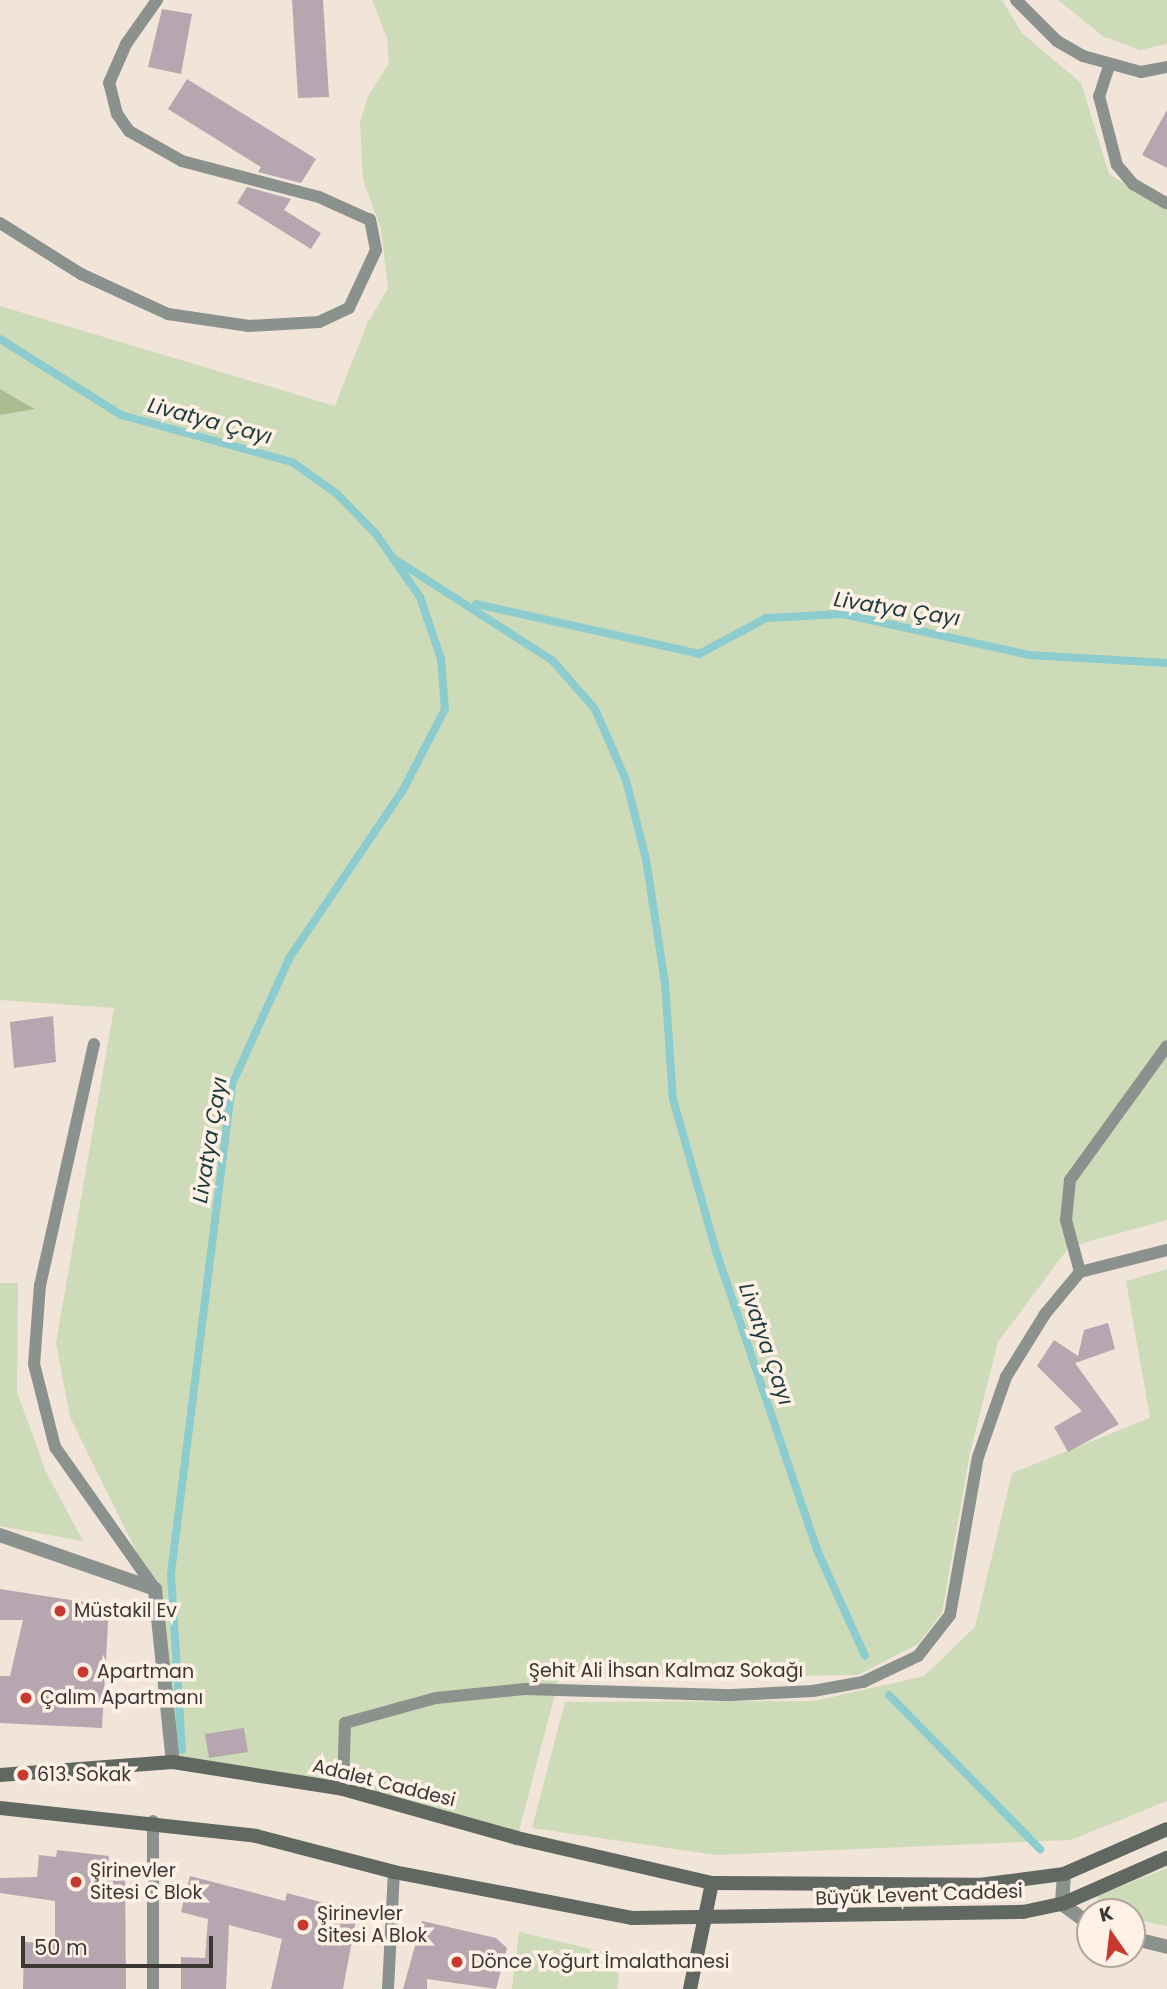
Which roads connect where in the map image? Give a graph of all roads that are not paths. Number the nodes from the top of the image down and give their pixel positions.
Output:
1 (157, 0) edge
2 (1016, 0) edge
3 (1109, 66) junction
4 (1167, 67) edge
5 (1167, 204) edge
6 (0, 223) edge
7 (94, 1044) dead end
8 (1167, 1046) edge
9 (1167, 1250) edge
10 (1080, 1272) junction
11 (0, 1535) edge
12 (155, 1589) junction
13 (173, 1762) junction
14 (0, 1775) edge
15 (343, 1789) junction
16 (0, 1808) edge
17 (153, 1821) junction
18 (1167, 1829) edge
19 (1167, 1858) edge
20 (394, 1872) junction
21 (1064, 1874) junction
22 (712, 1883) junction
23 (1062, 1904) junction
24 (1076, 1914) edge
25 (704, 1920) junction
26 (1146, 1942) edge
27 (1167, 1947) edge
28 (153, 1989) edge
29 (388, 1989) edge
30 (690, 1989) edge

1 - 6 lane
2 - 3 lane
3 - 4 lane
3 - 5 lane
7 - 12 lane
8 - 10 lane
9 - 10 lane
10 - 15 lane, Şehit Ali İhsan Kalmaz Sokağı
11 - 12 street
12 - 13 street
13 - 14 street, Adalet Caddesi
13 - 15 street, Adalet Caddesi
15 - 22 street, Adalet Caddesi
16 - 17 street
17 - 20 street
17 - 28 lane
18 - 21 street, Büyük Levent Caddesi
19 - 23 street, Büyük Levent Caddesi
20 - 25 street
20 - 29 lane
21 - 22 street, Büyük Levent Caddesi
21 - 23 street
22 - 25 street
23 - 24 street
23 - 25 street, Büyük Levent Caddesi
25 - 30 street
26 - 27 street

